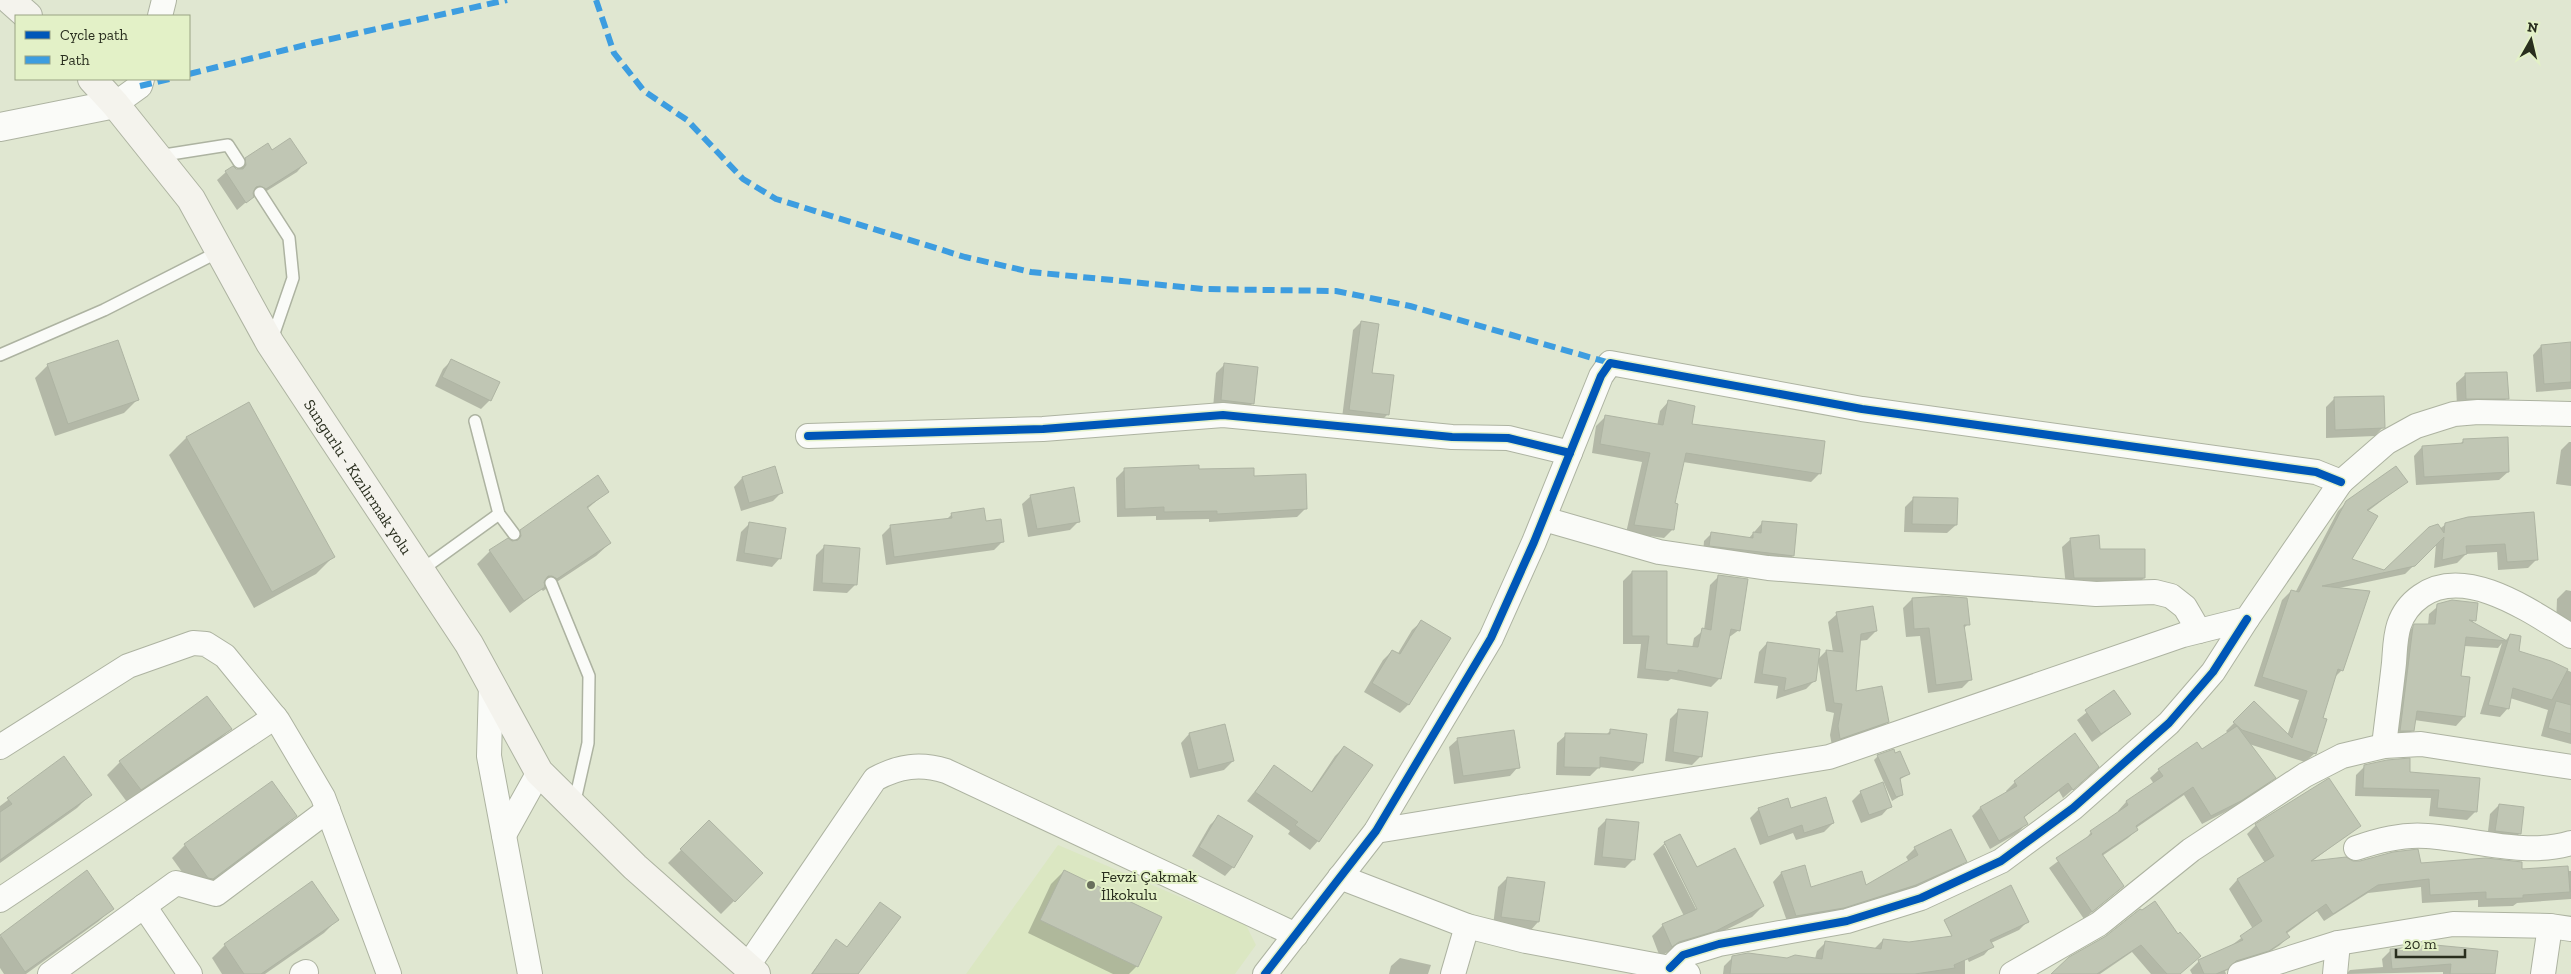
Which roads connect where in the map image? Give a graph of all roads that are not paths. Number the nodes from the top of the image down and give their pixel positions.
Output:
1 (10, 0) edge
2 (164, 0) edge
3 (27, 15) edge
4 (160, 15) edge
5 (93, 80) edge
6 (142, 80) edge
7 (115, 104) junction
8 (0, 127) edge
9 (157, 156) junction
10 (239, 162) dead end
11 (260, 193) dead end
12 (220, 251) junction
13 (270, 343) junction
14 (0, 355) edge
15 (2571, 414) edge
16 (475, 421) dead end
17 (808, 436) dead end
18 (1570, 453) junction
19 (2341, 482) junction
20 (499, 514) junction
21 (1544, 519) junction
22 (514, 534) dead end
23 (420, 571) junction
24 (551, 583) dead end
25 (2247, 618) junction
26 (2199, 631) junction
27 (2571, 636) edge
28 (491, 685) junction
29 (275, 717) junction
30 (2384, 746) junction
31 (0, 747) edge
32 (2571, 767) edge
33 (539, 772) junction
34 (574, 806) junction
35 (328, 810) junction
36 (1376, 830) junction
37 (504, 835) junction
38 (2571, 843) edge
39 (2356, 848) dead end
40 (1340, 877) junction
41 (0, 900) edge
42 (144, 906) junction
43 (1466, 926) junction
44 (2560, 927) edge
45 (1296, 935) junction
46 (2338, 943) junction
47 (751, 971) edge
48 (1679, 971) edge
49 (50, 974) edge
50 (190, 974) edge
51 (389, 974) edge
52 (530, 974) edge
53 (1265, 974) edge
54 (1453, 974) edge
55 (2012, 974) edge
56 (2240, 974) edge
57 (2335, 974) edge
58 (2543, 974) edge

1 - 3 main road
2 - 4 street
5 - 7 main road, Sungurlu - Kızılırmak yolu
6 - 7 street
7 - 8 street
7 - 9 main road, Sungurlu - Kızılırmak yolu
9 - 10 lane
9 - 12 main road, Sungurlu - Kızılırmak yolu
11 - 13 lane
12 - 13 main road, Sungurlu - Kızılırmak yolu
12 - 14 lane
13 - 23 main road, Sungurlu - Kızılırmak yolu
15 - 19 street
16 - 20 lane
17 - 18 street
18 - 19 street
18 - 21 street
19 - 25 street
20 - 22 lane
20 - 23 lane
21 - 26 street
21 - 36 street
23 - 28 main road, Sungurlu - Kızılırmak yolu
24 - 34 lane
25 - 26 street
25 - 48 street
26 - 36 street
27 - 30 street
28 - 33 main road, Sungurlu - Kızılırmak yolu
28 - 37 street
29 - 31 street
29 - 35 street
29 - 41 street
30 - 32 street
30 - 55 street
33 - 34 main road, Sungurlu - Kızılırmak yolu
33 - 37 street
34 - 47 main road, Sungurlu - Kızılırmak yolu
35 - 42 street
35 - 51 street
36 - 40 street
37 - 52 street
38 - 39 street
40 - 43 street
40 - 45 street
42 - 49 street
42 - 50 street
43 - 48 street
43 - 54 street
44 - 46 street
44 - 58 street
45 - 47 street
45 - 53 street
46 - 56 street
46 - 57 street

